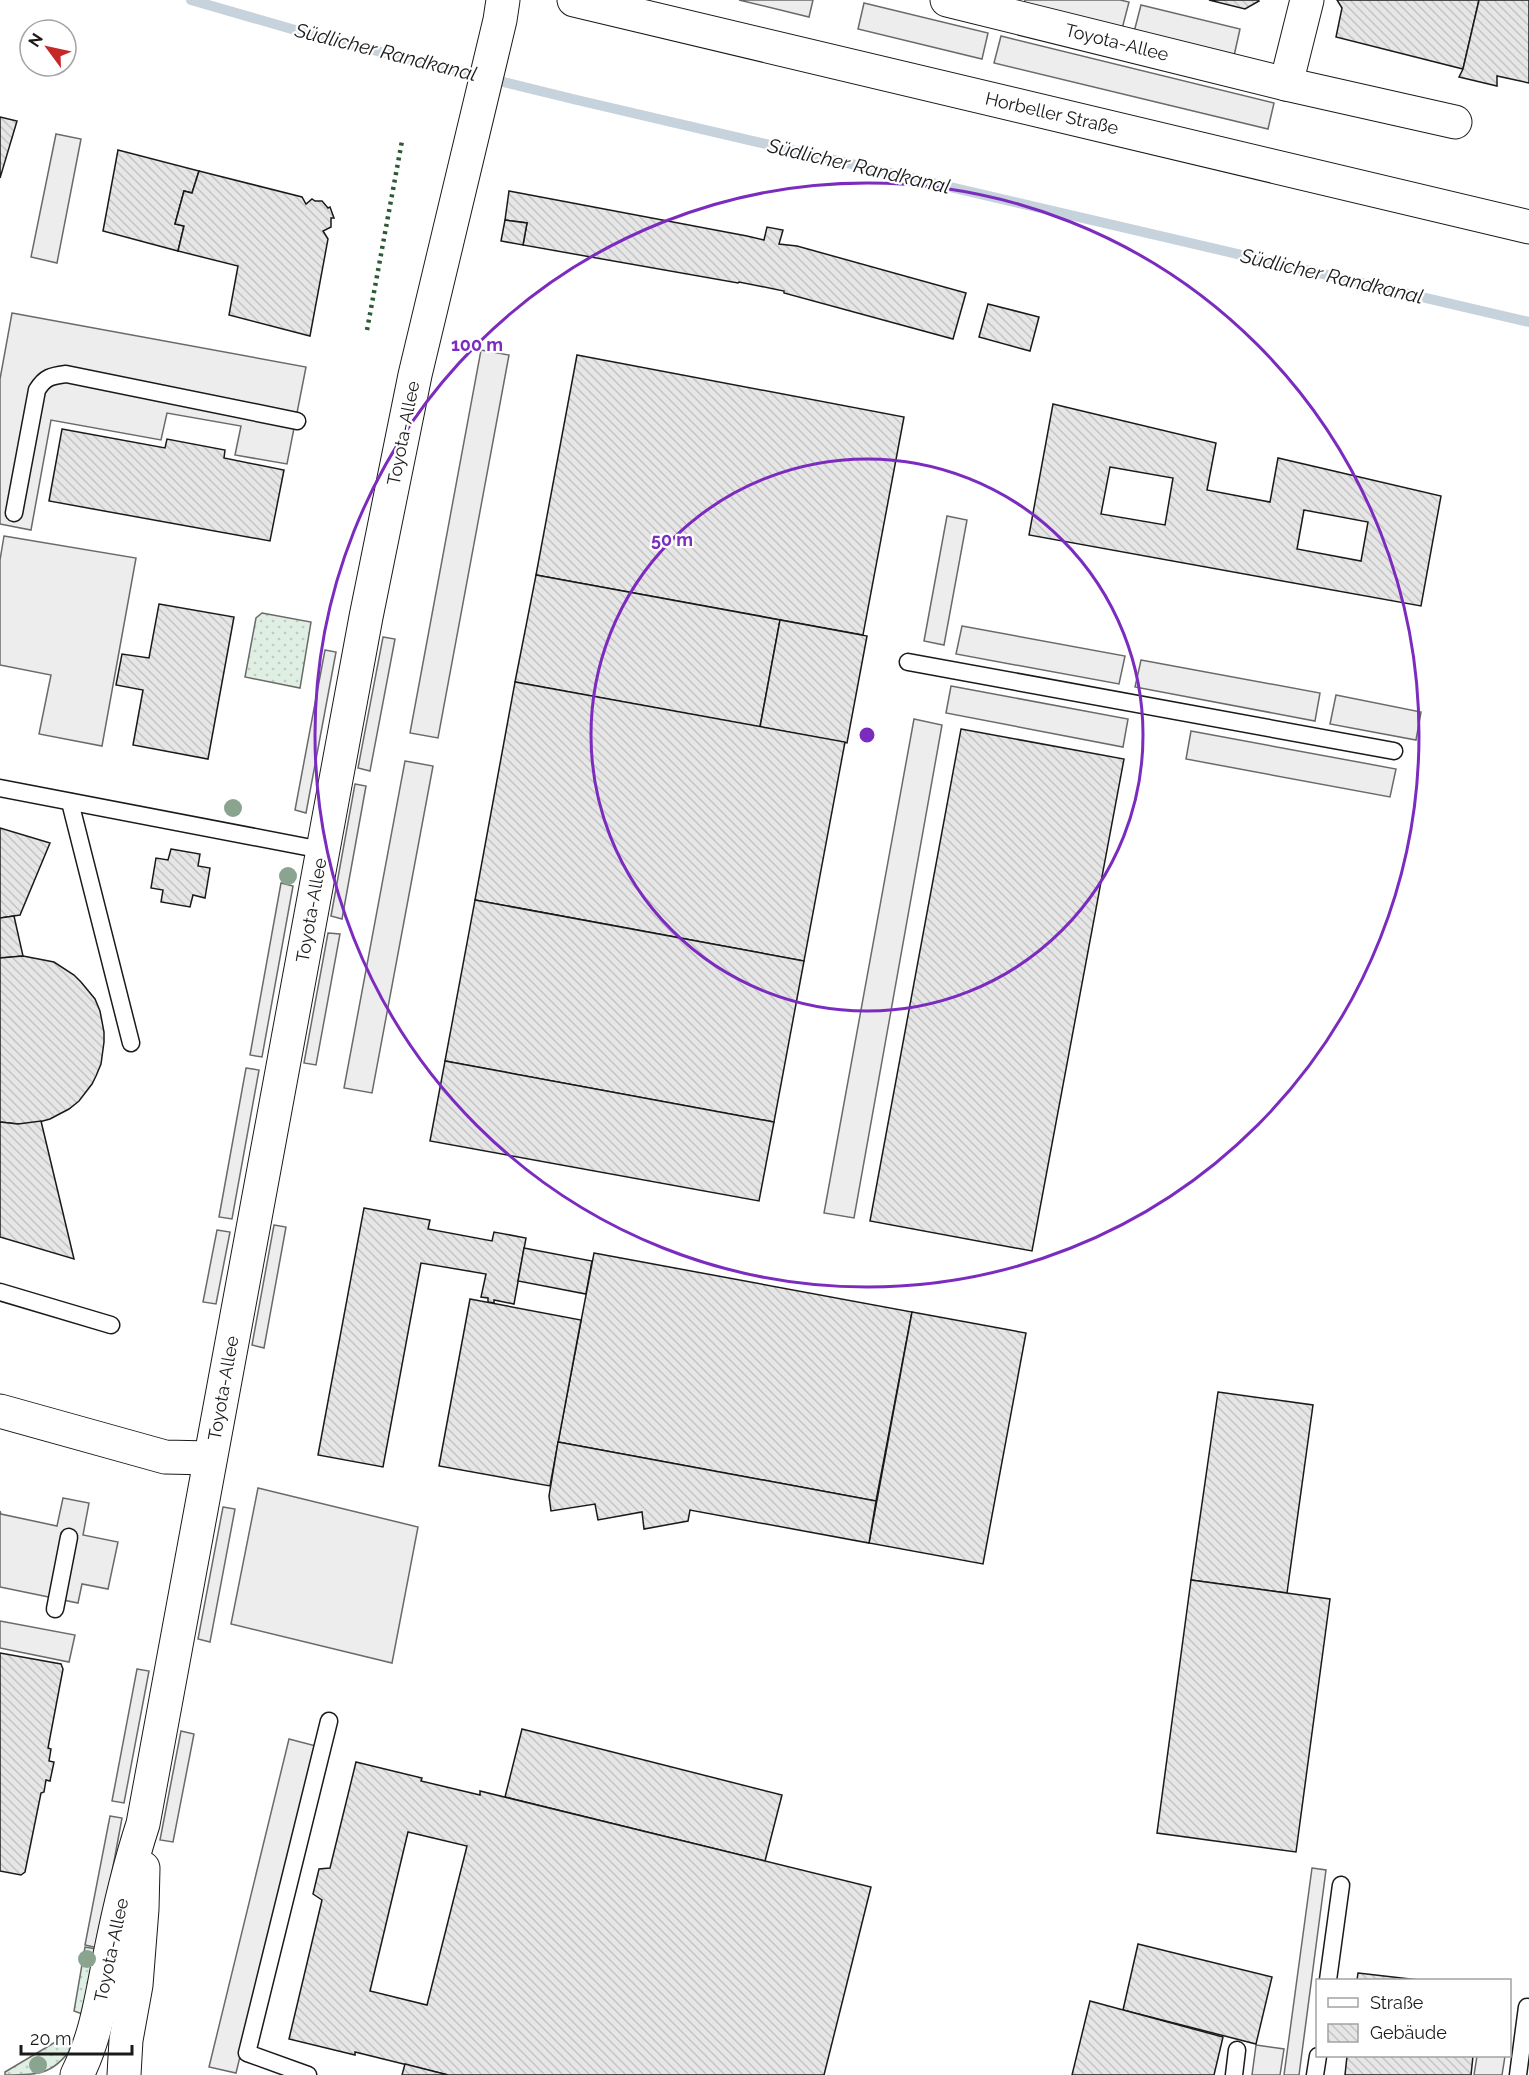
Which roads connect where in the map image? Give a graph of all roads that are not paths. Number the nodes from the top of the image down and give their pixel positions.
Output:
1 (574, 0) edge
2 (947, 0) edge
3 (1308, 0) edge
4 (500, 15) edge
5 (1286, 84) junction
6 (1455, 122) dead end
7 (1529, 226) edge
8 (297, 421) dead end
9 (14, 513) dead end
10 (908, 662) dead end
11 (1394, 751) dead end
12 (0, 788) edge
13 (70, 802) junction
14 (322, 850) junction
15 (131, 1043) dead end
16 (0, 1292) edge
17 (111, 1325) dead end
18 (0, 1412) edge
19 (210, 1458) junction
20 (69, 1537) dead end
21 (55, 1609) dead end
22 (329, 1721) dead end
23 (143, 1824) junction
24 (1341, 1885) dead end
25 (1328, 1979) edge
26 (1527, 2007) dead end
27 (1237, 2050) dead end
28 (1318, 2057) edge
29 (77, 2075) edge
30 (124, 2075) edge
31 (308, 2075) edge
32 (1233, 2075) edge
33 (1315, 2075) edge
34 (1518, 2075) edge

1 - 7 street, Horbeller Straße
2 - 5 street, Toyota-Allee
3 - 5 street
4 - 14 street, Toyota-Allee
5 - 6 street, Toyota-Allee
8 - 9 lane
10 - 11 lane
12 - 13 lane
13 - 14 lane
13 - 15 lane
14 - 19 street, Toyota-Allee
16 - 17 lane
18 - 19 street
19 - 23 street, Toyota-Allee
20 - 21 lane
22 - 31 lane
23 - 29 street, Toyota-Allee
23 - 30 street, Toyota-Allee
24 - 25 lane
26 - 34 lane
27 - 32 lane
28 - 33 lane

